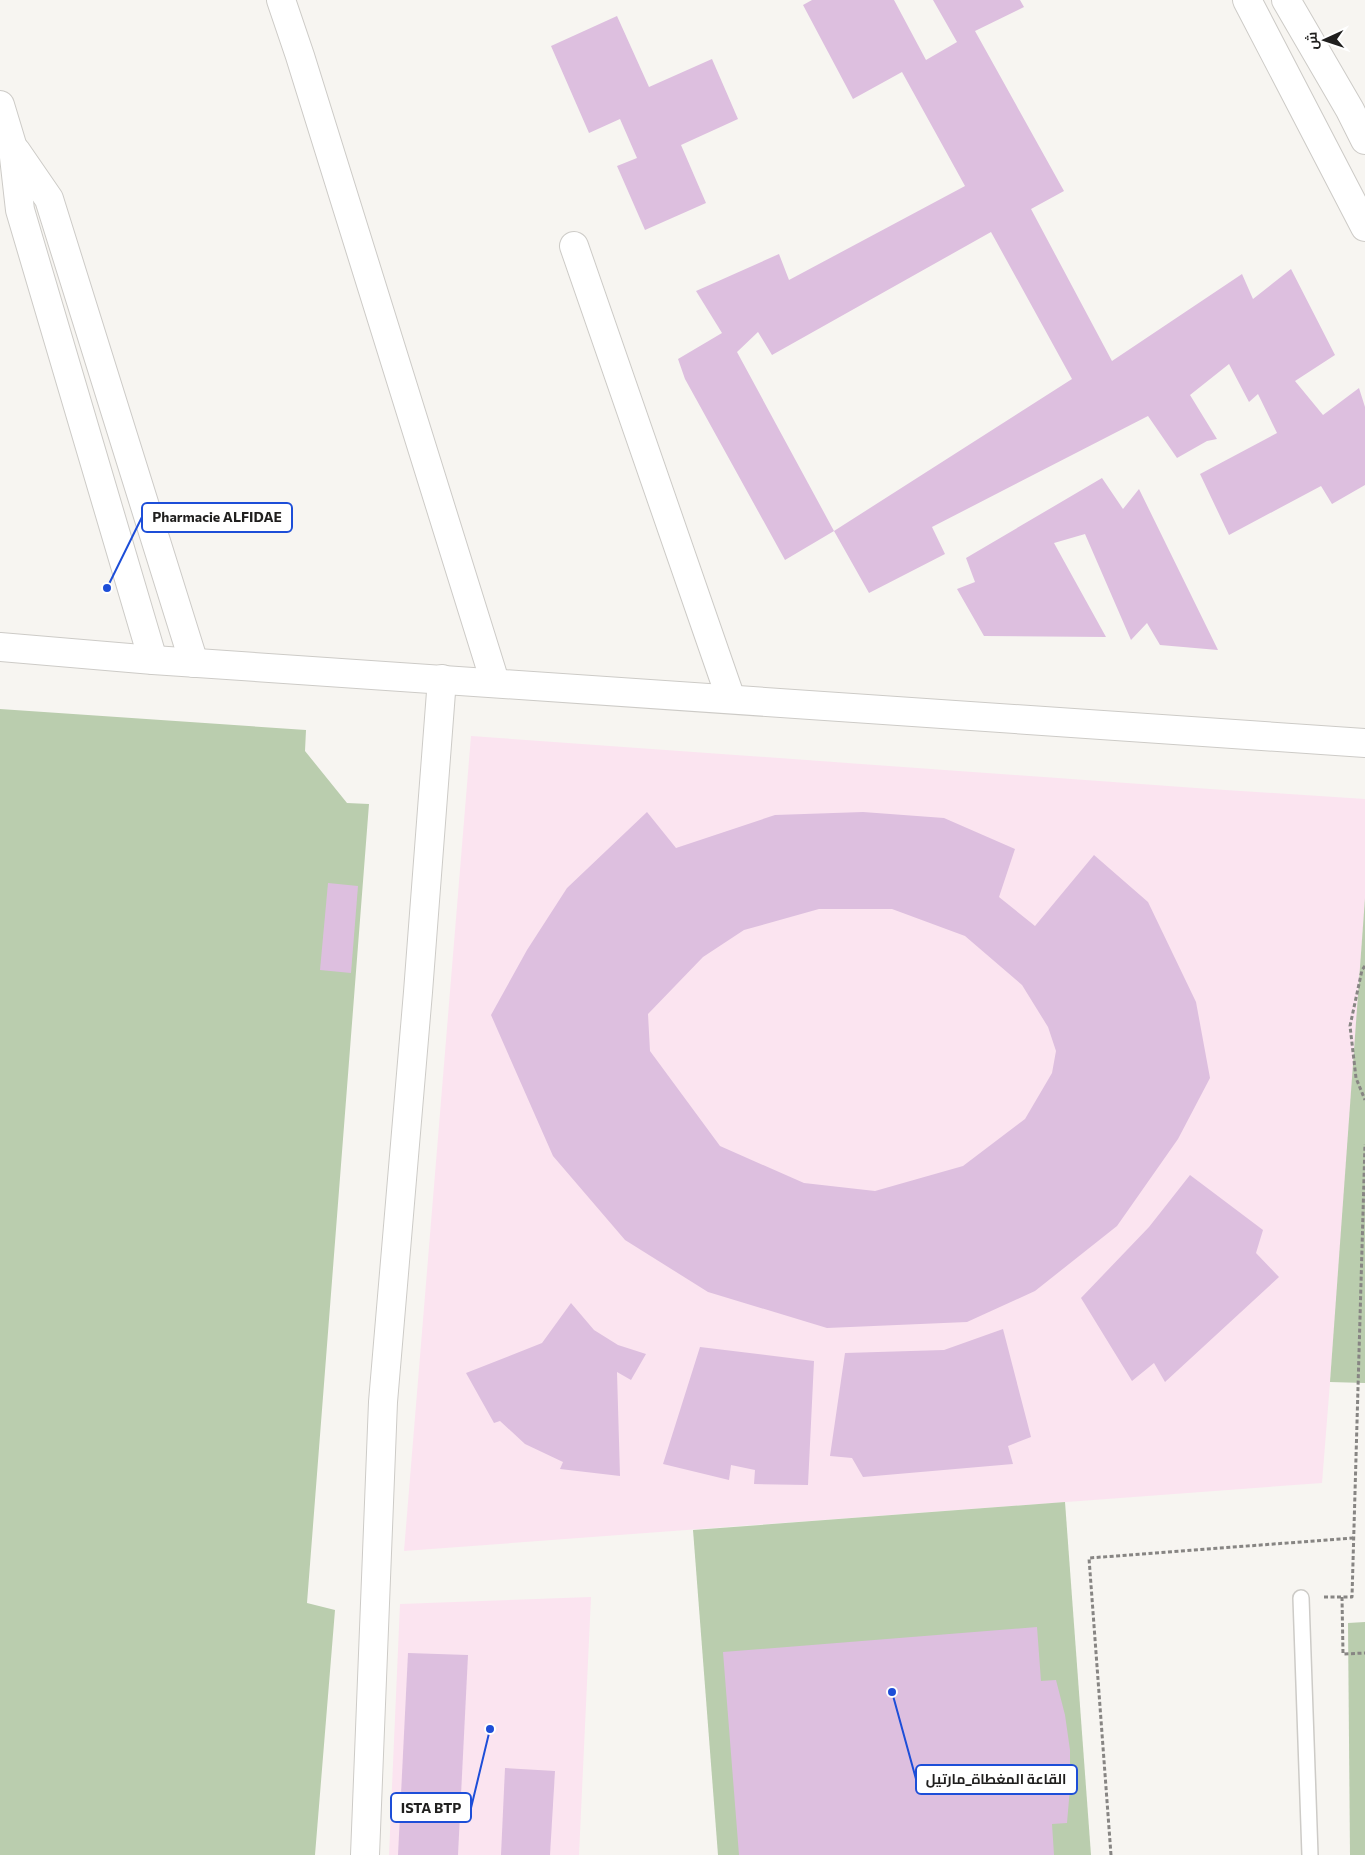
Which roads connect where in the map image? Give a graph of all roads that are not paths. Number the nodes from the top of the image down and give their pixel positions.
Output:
1 (281, 0) edge
2 (1247, 0) edge
3 (1286, 0) edge
4 (0, 105) edge
5 (1358, 107) edge
6 (1365, 140) edge
7 (13, 148) junction
8 (1365, 228) edge
9 (574, 246) dead end
10 (0, 647) edge
11 (154, 660) junction
12 (194, 663) junction
13 (442, 679) junction
14 (495, 682) junction
15 (731, 699) junction
16 (1365, 743) edge
17 (1301, 1598) road end
18 (365, 1855) edge
19 (1310, 1855) edge

1 - 14 street
2 - 8 street
3 - 5 street
4 - 7 street
5 - 6 street
7 - 11 street
7 - 12 street
9 - 15 street
10 - 11 street
11 - 12 street
12 - 13 street
13 - 14 street
13 - 18 street
14 - 15 street
15 - 16 street
17 - 19 lane

